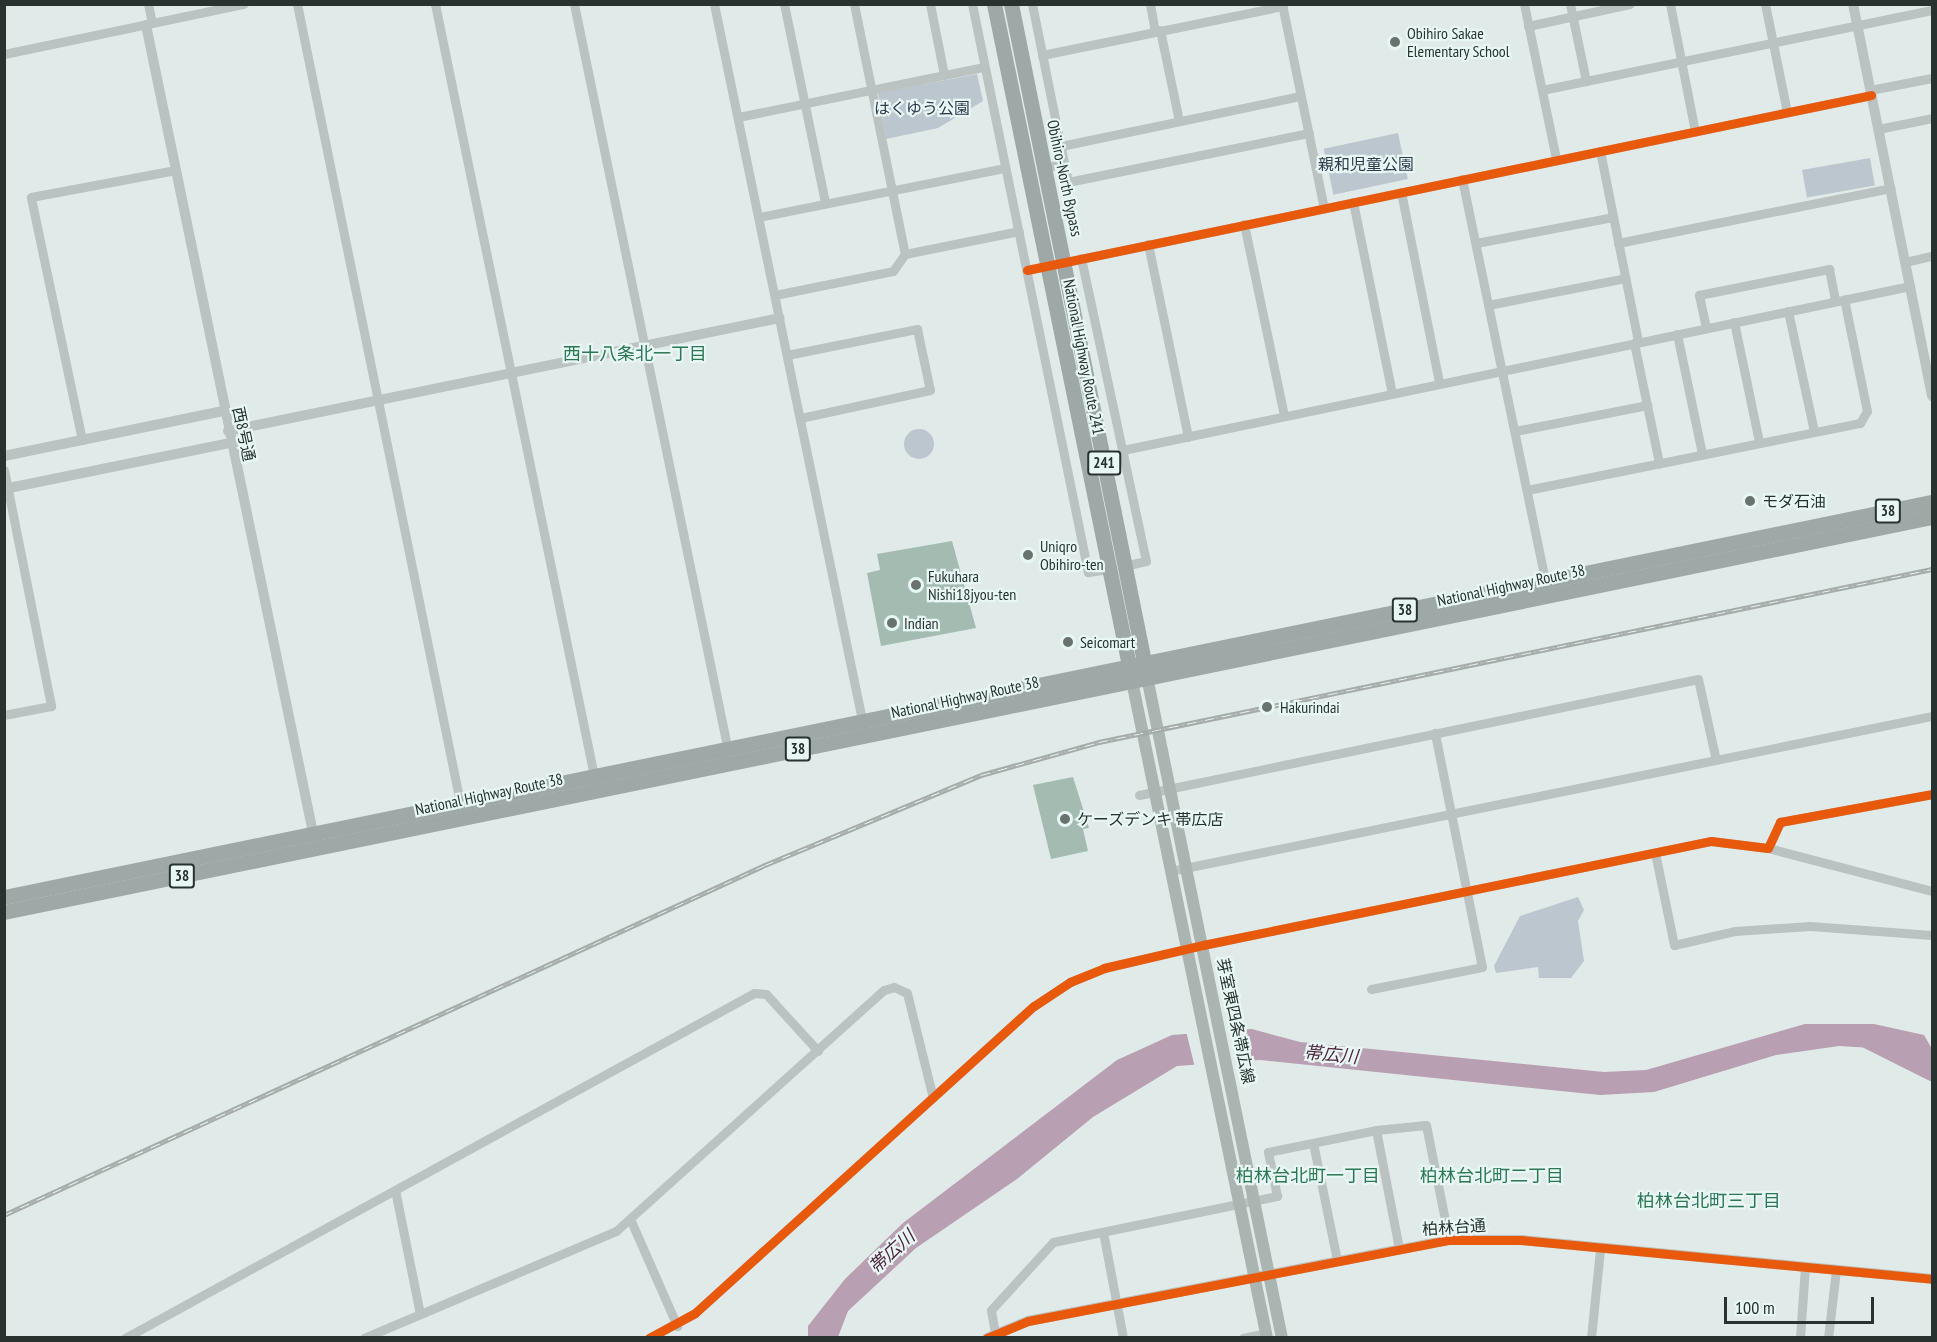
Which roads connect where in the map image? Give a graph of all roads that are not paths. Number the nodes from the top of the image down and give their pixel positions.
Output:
1 (148, 4) edge
2 (244, 4) edge
3 (297, 4) edge
4 (435, 4) edge
5 (574, 4) edge
6 (714, 4) edge
7 (784, 4) edge
8 (854, 4) edge
9 (930, 4) edge
10 (972, 4) edge
11 (994, 4) edge
12 (1011, 4) edge
13 (1032, 4) edge
14 (1150, 4) edge
15 (1227, 4) edge
16 (1524, 4) edge
17 (1570, 4) edge
18 (1630, 4) edge
19 (1670, 4) edge
20 (1765, 4) edge
21 (1852, 4) edge
22 (1282, 5) edge
23 (1932, 10) edge
24 (1230, 16) junction
25 (1572, 16) junction
26 (149, 24) junction
27 (1528, 26) junction
28 (1857, 27) junction
29 (1158, 30) junction
30 (1772, 42) junction
31 (4, 54) edge
32 (1042, 55) junction
33 (1682, 61) junction
34 (984, 68) junction
35 (944, 75) junction
36 (1932, 78) edge
37 (1586, 81) junction
38 (871, 89) junction
39 (1542, 90) junction
40 (1871, 93) junction
41 (1301, 96) junction
42 (804, 103) junction
43 (1787, 112) junction
44 (738, 117) junction
45 (1932, 118) edge
46 (1179, 121) junction
47 (1878, 129) junction
48 (1695, 131) junction
49 (1309, 133) junction
50 (1061, 146) junction
51 (1600, 151) junction
52 (1556, 159) junction
53 (1064, 164) junction
54 (1005, 168) junction
55 (1044, 168) junction
56 (175, 170) junction
57 (1462, 179) junction
58 (891, 188) junction
59 (1890, 188) junction
60 (1401, 192) junction
61 (825, 202) junction
62 (1353, 202) junction
63 (1324, 208) junction
64 (759, 217) junction
65 (1613, 217) junction
66 (1244, 224) junction
67 (1019, 231) junction
68 (1476, 243) junction
69 (1618, 243) junction
70 (1148, 244) junction
71 (905, 254) junction
72 (1932, 256) edge
73 (1081, 258) junction
74 (1064, 262) junction
75 (1905, 262) junction
76 (1047, 266) junction
77 (1027, 270) junction
78 (1625, 278) junction
79 (1910, 286) junction
80 (776, 295) junction
81 (1840, 301) junction
82 (1488, 305) junction
83 (1788, 311) junction
84 (780, 318) junction
85 (1734, 322) junction
86 (1706, 328) junction
87 (1677, 334) junction
88 (1636, 343) junction
89 (647, 346) junction
90 (787, 355) junction
91 (1501, 371) junction
92 (511, 372) junction
93 (1438, 383) junction
94 (1392, 393) junction
95 (1932, 396) edge
96 (377, 400) junction
97 (1647, 405) junction
98 (224, 411) junction
99 (1284, 416) junction
100 (800, 418) junction
101 (228, 431) junction
102 (1814, 431) junction
103 (1515, 432) junction
104 (1188, 437) junction
105 (82, 440) junction
106 (1759, 442) junction
107 (230, 443) junction
108 (1124, 450) junction
109 (1702, 454) junction
110 (4, 456) edge
111 (1659, 463) junction
112 (4, 470) edge
113 (6, 489) edge
114 (1527, 490) junction
115 (1932, 502) edge
116 (1932, 517) edge
117 (1125, 566) junction
118 (1109, 569) junction
119 (1547, 589) junction
120 (1146, 670) junction
121 (1130, 673) junction
122 (4, 715) edge
123 (1932, 716) edge
124 (864, 728) junction
125 (1435, 733) junction
126 (729, 756) junction
127 (1716, 759) junction
128 (595, 783) junction
129 (1173, 788) junction
130 (1154, 791) junction
131 (1932, 794) edge
132 (1139, 795) dead end
133 (462, 811) junction
134 (1450, 813) junction
135 (314, 842) junction
136 (1768, 848) junction
137 (1655, 853) junction
138 (1188, 867) junction
139 (1170, 870) junction
140 (1932, 891) edge
141 (1466, 892) junction
142 (4, 897) edge
143 (4, 912) edge
144 (1932, 935) edge
145 (1203, 945) junction
146 (1187, 948) junction
147 (1371, 989) dead end
148 (818, 1051) junction
149 (933, 1098) junction
150 (1376, 1130) junction
151 (1313, 1143) junction
152 (395, 1190) junction
153 (1254, 1201) junction
154 (1239, 1204) junction
155 (631, 1221) junction
156 (1102, 1232) junction
157 (1449, 1240) junction
158 (1399, 1248) junction
159 (1600, 1249) junction
160 (1337, 1260) junction
161 (1805, 1266) junction
162 (1836, 1270) junction
163 (1269, 1274) junction
164 (1254, 1276) junction
165 (1932, 1280) edge
166 (1116, 1303) junction
167 (420, 1314) junction
168 (676, 1326) junction
169 (991, 1335) edge
170 (1266, 1335) edge
171 (125, 1338) edge
172 (364, 1338) edge
173 (649, 1338) edge
174 (1123, 1338) edge
175 (1243, 1338) edge
176 (1282, 1338) edge
177 (1591, 1338) edge
178 (1800, 1338) edge
179 (1828, 1338) edge

1 - 26 street
2 - 26 street
3 - 96 street
4 - 92 street
5 - 89 street
6 - 44 street
7 - 42 street
8 - 38 street
9 - 35 street
10 - 34 street
11 - 76 highway, National Highway Route 241 / 241
12 - 55 highway, Obihiro-North Bypass / 241
13 - 32 street
14 - 29 street
15 - 24 street
16 - 27 street
17 - 25 street
18 - 25 street
19 - 33 street
20 - 30 street
21 - 28 street
22 - 24 street
22 - 41 street
23 - 28 street
24 - 29 street
25 - 27 street
25 - 37 street
26 - 31 street
26 - 56 street, 西8号通
27 - 39 street
28 - 30 street
28 - 40 street
29 - 32 street
29 - 46 street
30 - 33 street
30 - 43 street
32 - 50 street
33 - 37 street
33 - 48 street
34 - 35 street
34 - 54 street
35 - 38 street
36 - 40 street
37 - 39 street
38 - 42 street
38 - 58 street
39 - 52 street
40 - 43 street
40 - 47 street
41 - 46 street
41 - 49 street
42 - 44 street
42 - 61 street
43 - 48 street
44 - 64 street
45 - 47 street
46 - 50 street
47 - 59 street
48 - 51 street
49 - 53 street
49 - 63 street
50 - 53 street
51 - 52 street
51 - 65 street
52 - 57 street
53 - 55 street
54 - 58 street
54 - 67 street
55 - 74 highway, Obihiro-North Bypass / 241
56 - 98 street, 西8号通
56 - 105 street
57 - 60 street
57 - 68 street
58 - 61 street
58 - 71 street
59 - 69 street
59 - 75 street
60 - 62 street
60 - 93 street
61 - 64 street
62 - 63 street
62 - 94 street
63 - 66 street
64 - 80 street
65 - 68 street
65 - 69 street
66 - 70 street
66 - 99 street
67 - 71 street
67 - 77 street
68 - 82 street
69 - 78 street
70 - 73 street
70 - 104 street
71 - 80 street
72 - 75 street
73 - 74 street
73 - 108 street
74 - 76 street
74 - 117 highway, Obihiro-North Bypass / 241
75 - 79 street
76 - 77 street
76 - 118 highway, National Highway Route 241 / 241
77 - 118 street
78 - 82 street
78 - 88 street
79 - 81 street
79 - 95 street
80 - 84 street
81 - 83 street
81 - 86 street
81 - 102 street
82 - 91 street
83 - 85 street
83 - 102 street
84 - 89 street
84 - 90 street
85 - 86 street
85 - 106 street
86 - 87 street
87 - 88 street
87 - 109 street
88 - 91 street
88 - 97 street
89 - 92 street
89 - 126 street
90 - 100 street
90 - 100 street
91 - 93 street
91 - 103 street
92 - 96 street
92 - 128 street
93 - 94 street
94 - 99 street
96 - 101 street
96 - 133 street
97 - 103 street
97 - 111 street
98 - 101 street, 西8号通
98 - 105 street
99 - 104 street
100 - 124 street
101 - 107 street, 西8号通
102 - 106 street
103 - 114 street
104 - 108 street
105 - 110 street
106 - 109 street
107 - 113 street
107 - 135 street, 西8号通
108 - 117 street
109 - 111 street
111 - 114 street
112 - 113 street
113 - 122 street
114 - 119 street
115 - 119 highway, National Highway Route 38 / 38
116 - 119 highway, National Highway Route 38 / 38
117 - 120 highway, Obihiro-North Bypass / 241
118 - 121 highway, National Highway Route 241 / 241
119 - 120 highway, National Highway Route 38 / 38
120 - 121 highway, National Highway Route 38 / 38
120 - 129 main road, 芽室東四条帯広線
121 - 124 highway, National Highway Route 38 / 38
121 - 130 main road, 芽室東四条帯広線
123 - 127 street
124 - 126 highway, National Highway Route 38 / 38
125 - 127 street
125 - 129 street
125 - 134 street
126 - 128 highway, National Highway Route 38 / 38
127 - 134 street
128 - 133 highway, National Highway Route 38 / 38
129 - 130 street
129 - 138 main road, 芽室東四条帯広線
130 - 132 street
130 - 139 main road, 芽室東四条帯広線
131 - 136 street
133 - 135 highway, National Highway Route 38 / 38
134 - 138 street
134 - 141 street
135 - 142 highway, National Highway Route 38 / 38
135 - 143 highway, National Highway Route 38 / 38
136 - 137 street
136 - 140 street
137 - 141 street
137 - 144 street
138 - 139 street
138 - 145 main road, 芽室東四条帯広線
139 - 146 main road, 芽室東四条帯広線
141 - 145 street
141 - 147 street
145 - 146 street
145 - 153 main road, 芽室東四条帯広線
146 - 149 street
146 - 154 main road, 芽室東四条帯広線
148 - 149 street
148 - 152 street
148 - 155 street
149 - 168 street
150 - 151 street
150 - 157 street
150 - 158 street
151 - 153 street
151 - 160 street
152 - 167 street
152 - 171 street
153 - 154 street
153 - 163 main road, 芽室東四条帯広線
154 - 156 street
154 - 164 main road, 芽室東四条帯広線
155 - 167 street
155 - 168 street
156 - 166 street
156 - 169 street
157 - 158 street, 柏林台通
157 - 159 street, 柏林台通
158 - 160 street, 柏林台通
159 - 161 street, 柏林台通
159 - 177 street
160 - 163 street, 柏林台通
161 - 162 street, 柏林台通
161 - 178 street
162 - 165 street, 柏林台通
162 - 179 street
163 - 164 street, 柏林台通
163 - 176 main road, 芽室東四条帯広線
164 - 166 street, 柏林台通
164 - 170 main road, 芽室東四条帯広線
166 - 169 street, 柏林台通
166 - 174 street
167 - 172 street
168 - 173 street
170 - 175 street

